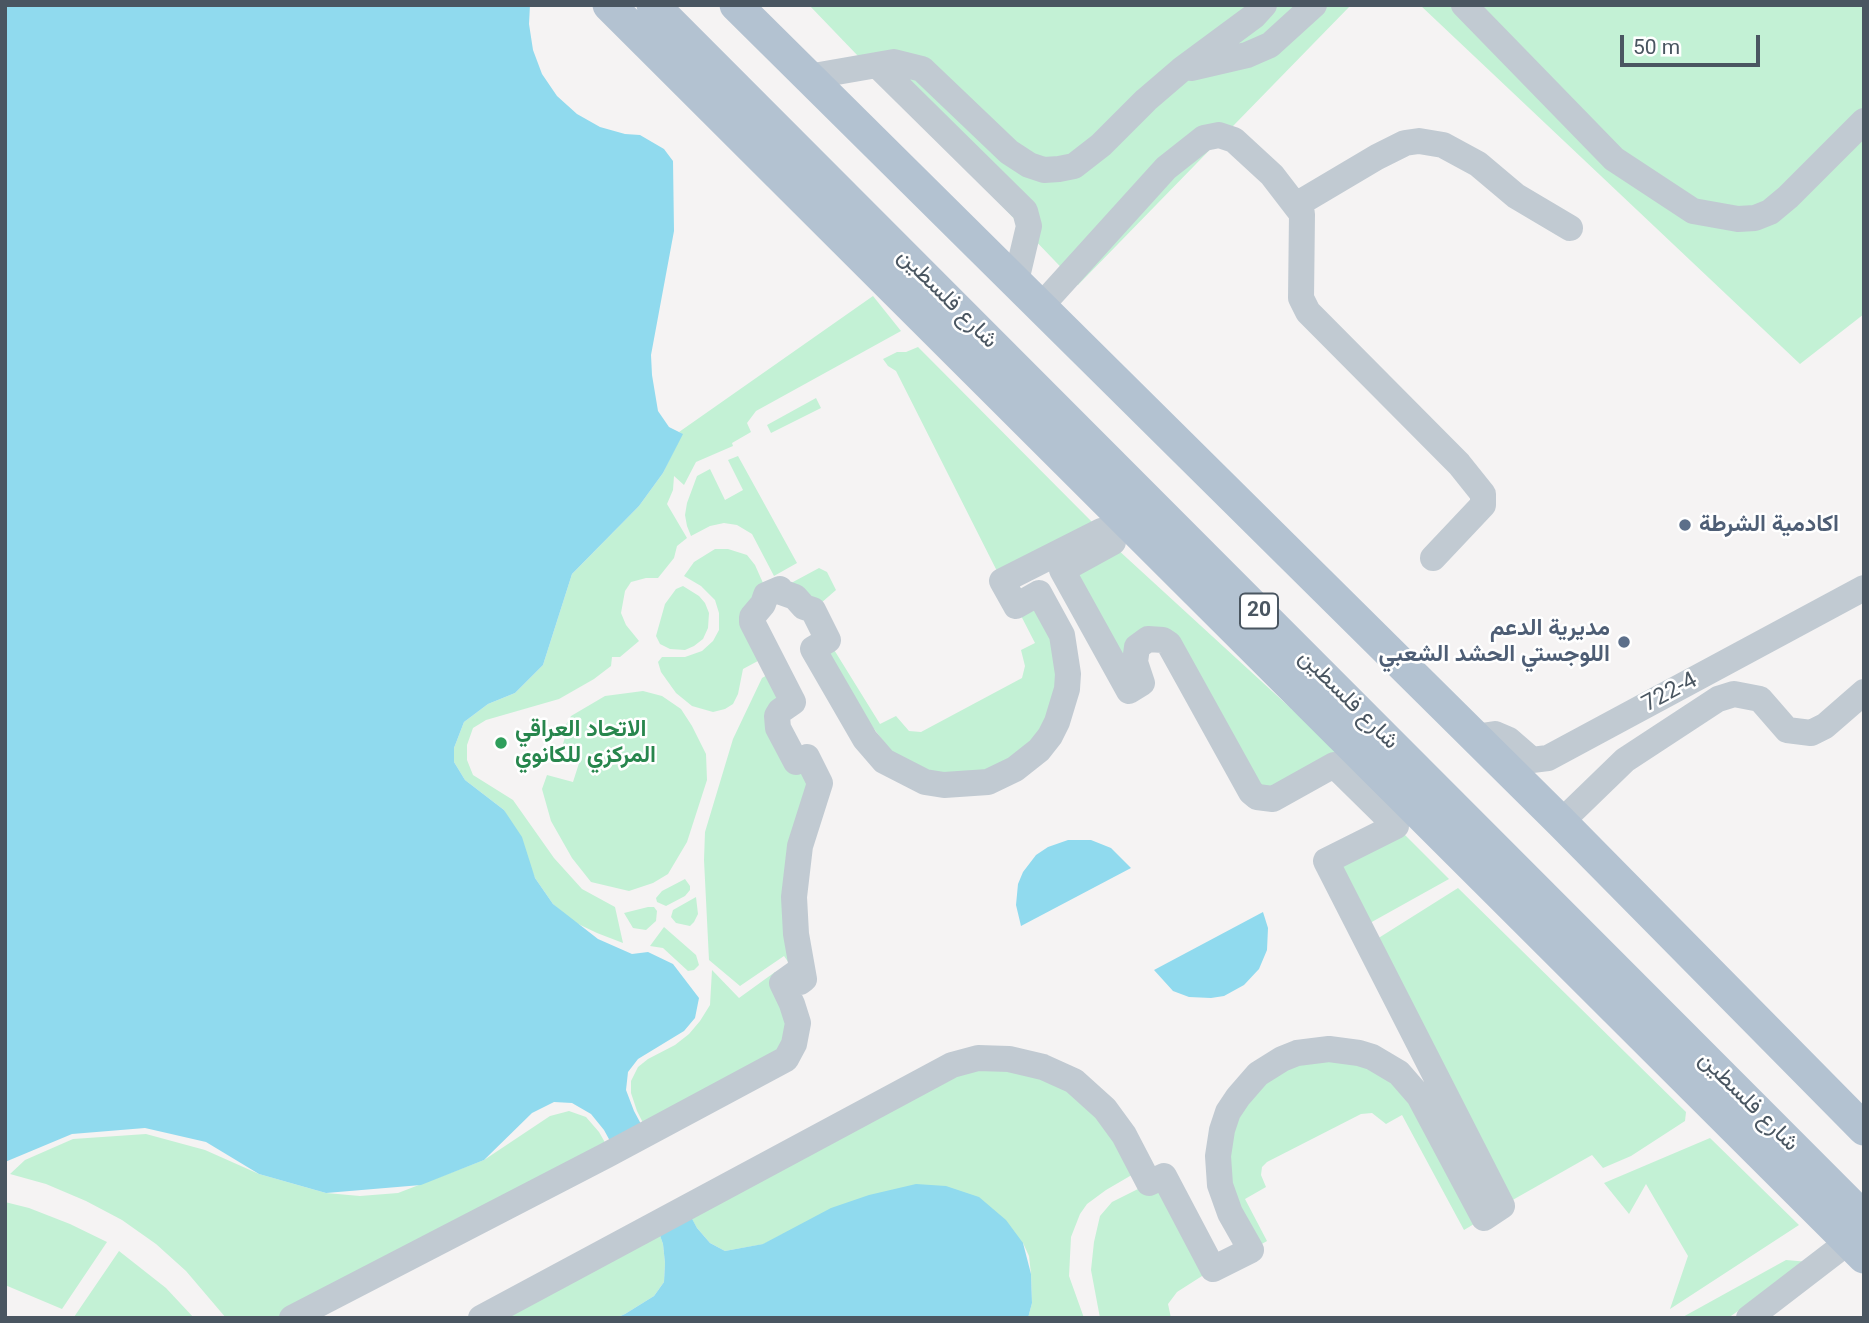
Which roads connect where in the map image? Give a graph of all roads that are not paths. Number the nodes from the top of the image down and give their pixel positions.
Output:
1 (609, 5) edge
2 (653, 5) edge
3 (736, 5) edge
4 (1264, 5) edge
5 (1314, 5) edge
6 (1464, 5) edge
7 (877, 65) junction
8 (1181, 70) junction
9 (808, 77) junction
10 (1864, 121) edge
11 (1296, 205) junction
12 (1570, 228) dead end
13 (1016, 281) junction
14 (1041, 306) junction
15 (1433, 558) dead end
16 (1864, 588) edge
17 (1864, 692) edge
18 (1357, 709) junction
19 (1475, 737) junction
20 (1370, 765) junction
21 (1404, 798) junction
22 (1461, 813) junction
23 (1561, 822) junction
24 (1858, 1114) edge
25 (1859, 1239) edge
26 (292, 1318) edge
27 (481, 1318) edge
28 (1749, 1318) edge

1 - 20 main road
2 - 18 main road, شارع فلسطين / 20
3 - 9 main road
4 - 8 street
5 - 8 street
6 - 10 street
7 - 8 street
7 - 9 street
7 - 13 street
9 - 13 main road
11 - 12 street
11 - 14 street
11 - 15 street
13 - 14 main road
14 - 19 main road
16 - 19 street, 722-4
17 - 23 street
18 - 20 main road
18 - 22 main road, شارع فلسطين / 20
19 - 23 main road
20 - 21 main road
21 - 22 main road
21 - 25 main road
22 - 25 main road, شارع فلسطين / 20
23 - 24 main road
25 - 28 street
26 - 27 street

